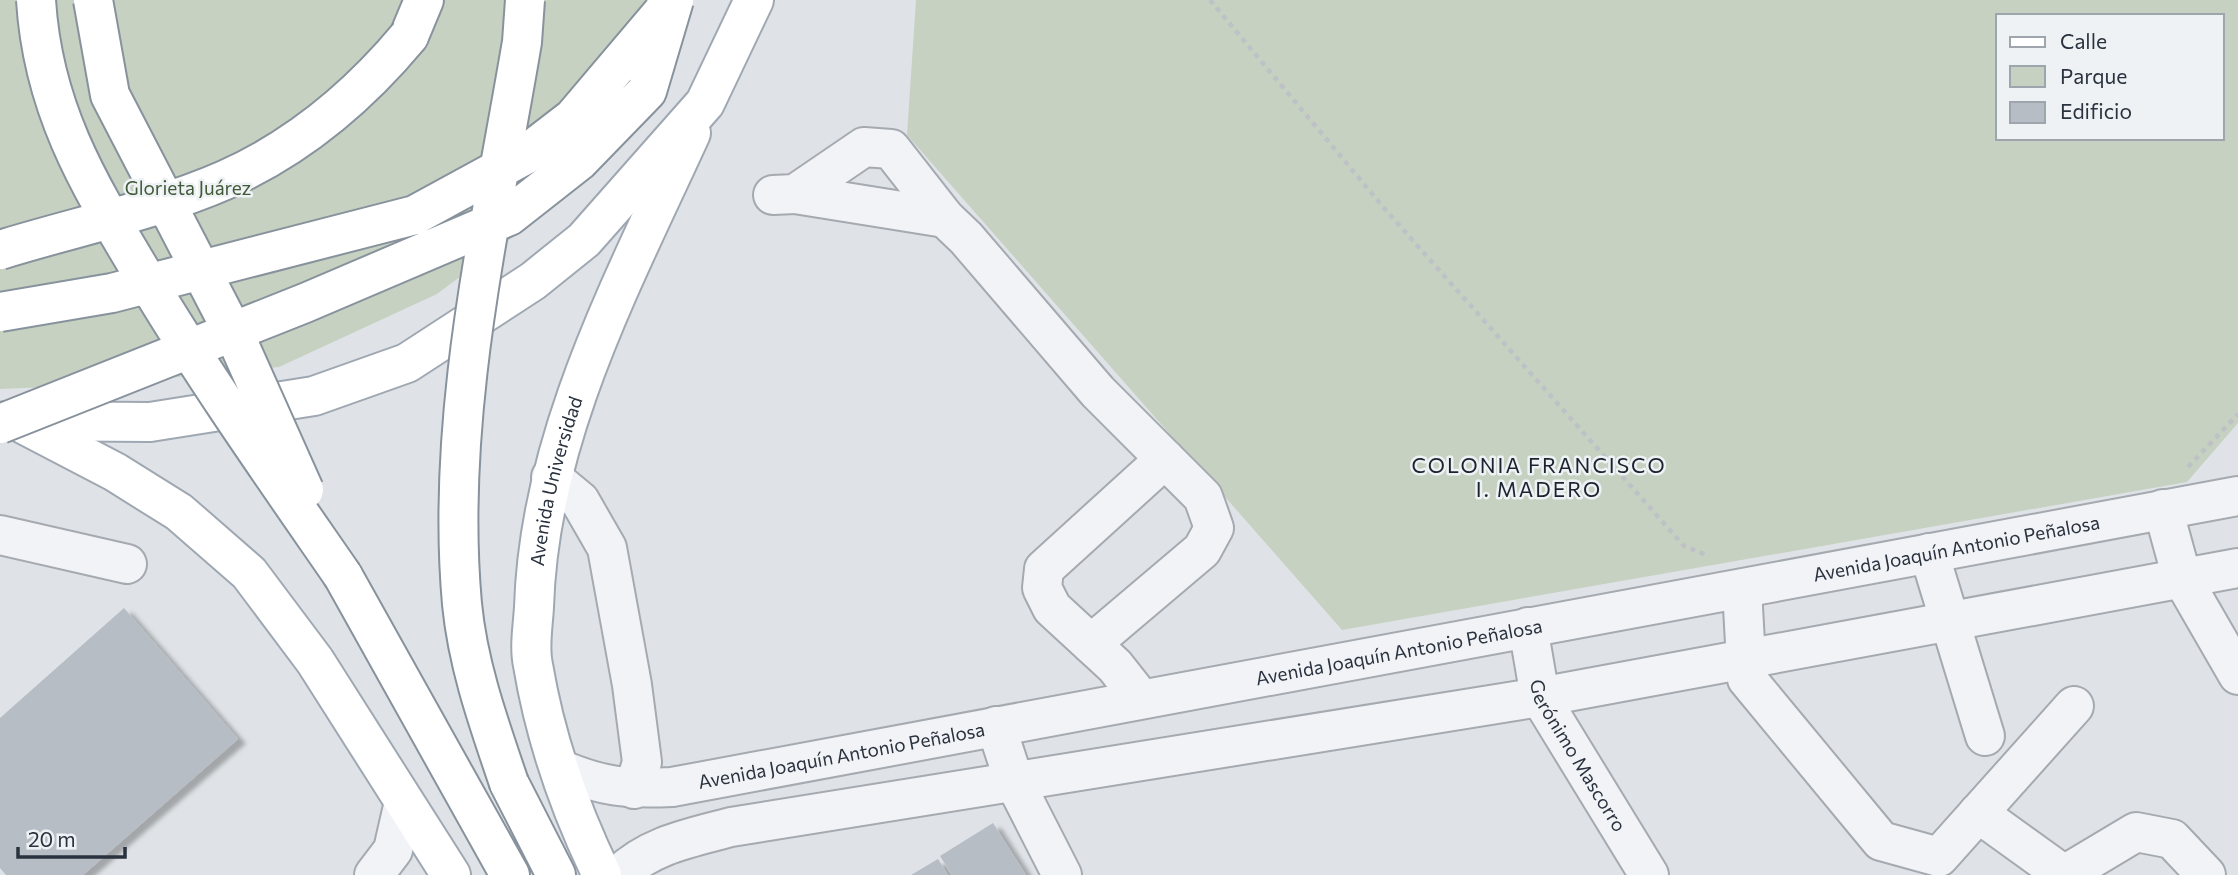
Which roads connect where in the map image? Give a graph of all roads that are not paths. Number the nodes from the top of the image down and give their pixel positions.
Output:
1 (36, 0) edge
2 (93, 0) edge
3 (424, 0) edge
4 (525, 0) edge
5 (673, 0) edge
6 (754, 0) edge
7 (705, 103) junction
8 (945, 218) junction
9 (0, 250) edge
10 (0, 312) edge
11 (6, 422) edge
12 (1165, 459) junction
13 (551, 477) junction
14 (2238, 496) edge
15 (2163, 509) junction
16 (0, 535) edge
17 (1929, 553) junction
18 (127, 564) dead end
19 (2238, 568) edge
20 (343, 576) junction
21 (2182, 578) junction
22 (1742, 589) junction
23 (1948, 622) junction
24 (1528, 627) junction
25 (1091, 644) junction
26 (1747, 659) junction
27 (2238, 675) edge
28 (1541, 697) junction
29 (1141, 699) junction
30 (2074, 706) dead end
31 (996, 726) junction
32 (1985, 736) dead end
33 (560, 769) junction
34 (719, 778) junction
35 (1014, 782) junction
36 (634, 789) junction
37 (404, 802) junction
38 (1978, 813) junction
39 (731, 827) junction
40 (374, 875) edge
41 (451, 875) edge
42 (510, 875) edge
43 (556, 875) edge
44 (602, 875) edge
45 (619, 875) edge
46 (1062, 875) edge
47 (1649, 875) edge
48 (2206, 875) edge

1 - 20 main road, bridge
2 - 20 main road, bridge
3 - 9 main road, bridge
4 - 43 main road, bridge
5 - 10 main road, bridge
5 - 11 main road, bridge
6 - 7 main road
7 - 11 main road
7 - 13 main road, Avenida Universidad
8 - 8 street
8 - 12 street
11 - 37 main road
12 - 25 street
12 - 25 street
13 - 33 main road, Avenida Universidad
13 - 36 street
14 - 15 street, Avenida Joaquín Antonio Peñalosa
15 - 17 street, Avenida Joaquín Antonio Peñalosa
15 - 21 street
16 - 18 street
17 - 22 street, Avenida Joaquín Antonio Peñalosa
17 - 23 street
19 - 21 street
20 - 42 main road
21 - 23 street
21 - 27 street
22 - 24 street, Avenida Joaquín Antonio Peñalosa
22 - 26 street
23 - 26 street
23 - 32 street
24 - 28 street, Gerónimo Mascorro
24 - 29 street, Avenida Joaquín Antonio Peñalosa
25 - 29 street
26 - 28 street
26 - 38 street
28 - 35 street
28 - 47 street, Gerónimo Mascorro
29 - 31 street, Avenida Joaquín Antonio Peñalosa
30 - 38 street
31 - 34 street, Avenida Joaquín Antonio Peñalosa
31 - 35 street
33 - 36 street, Avenida Joaquín Antonio Peñalosa
33 - 44 main road, Avenida Universidad
34 - 36 street, Avenida Joaquín Antonio Peñalosa
34 - 39 street
35 - 39 street
35 - 46 street
37 - 40 street
37 - 41 main road
38 - 48 street
39 - 45 street

